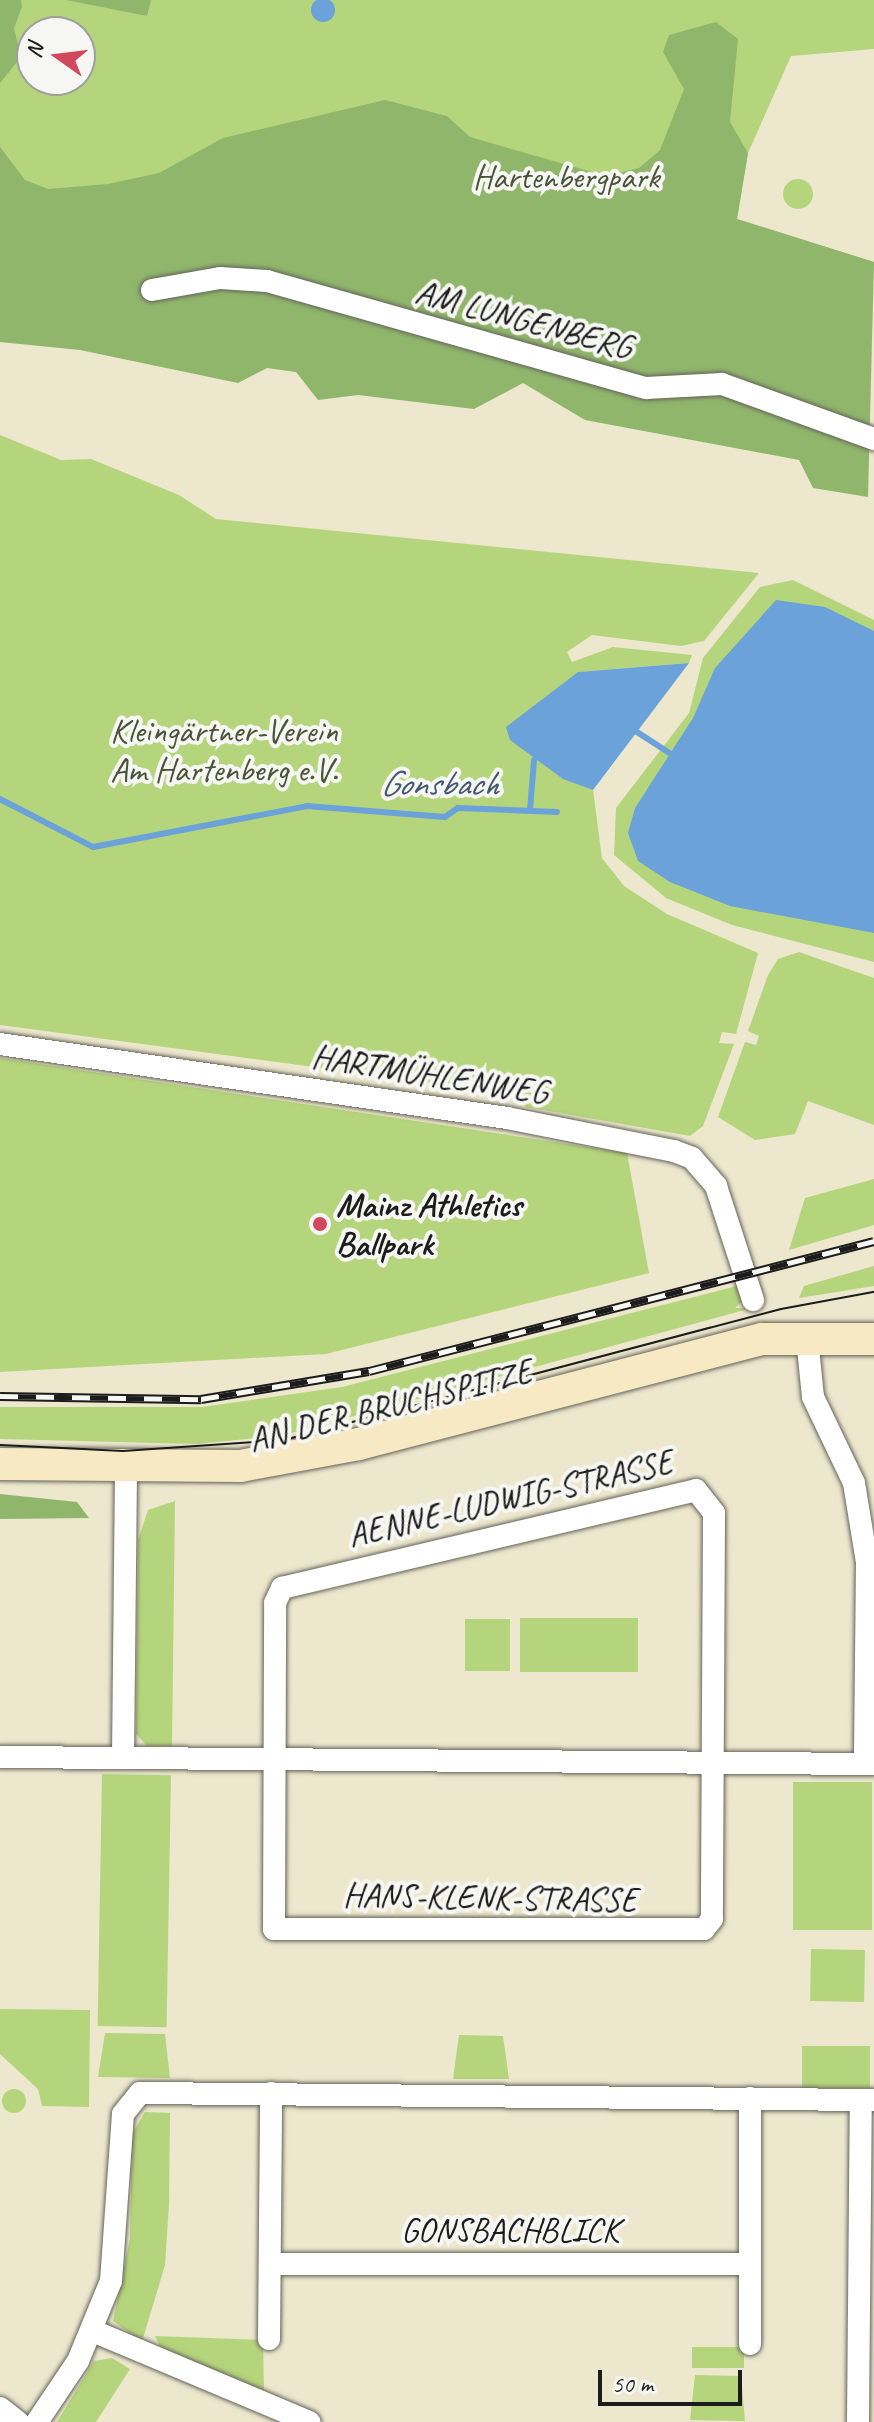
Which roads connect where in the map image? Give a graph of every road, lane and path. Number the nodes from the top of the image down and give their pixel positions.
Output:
1 (152, 290) dead end
2 (874, 439) edge
3 (0, 1044) edge
4 (753, 1300) dead end
5 (798, 1339) junction
6 (874, 1339) edge
7 (0, 1464) edge
8 (126, 1477) junction
9 (0, 1478) edge
10 (864, 1480) edge
11 (0, 1757) edge
12 (123, 1758) junction
13 (276, 1759) junction
14 (712, 1762) junction
15 (870, 1764) edge
16 (271, 2093) junction
17 (750, 2098) junction
18 (867, 2100) edge
19 (270, 2264) junction
20 (750, 2264) junction
21 (93, 2331) junction
22 (269, 2339) dead end
23 (750, 2344) dead end
24 (0, 2408) edge
25 (18, 2422) edge
26 (37, 2422) edge
27 (310, 2422) edge
28 (858, 2422) edge

1 - 2 street, AM LUNGENBERG
3 - 4 street, HARTMÜHLENWEG
5 - 6 main road, AN DER BRUCHSPITZE
5 - 8 main road, AN DER BRUCHSPITZE
5 - 10 street
7 - 8 main road, AN DER BRUCHSPITZE
8 - 9 main road, AN DER BRUCHSPITZE
8 - 12 street
10 - 15 street
11 - 12 street
12 - 13 street
13 - 14 street
13 - 14 street, HANS-KLENK-STRASSE
13 - 14 street, AENNE-LUDWIG-STRASSE
14 - 15 street
16 - 17 street
16 - 19 street
16 - 21 street
17 - 18 street
17 - 20 street
18 - 28 street
19 - 20 street, GONSBACHBLICK
19 - 22 street
20 - 23 street
21 - 26 street
21 - 27 street
24 - 25 street

